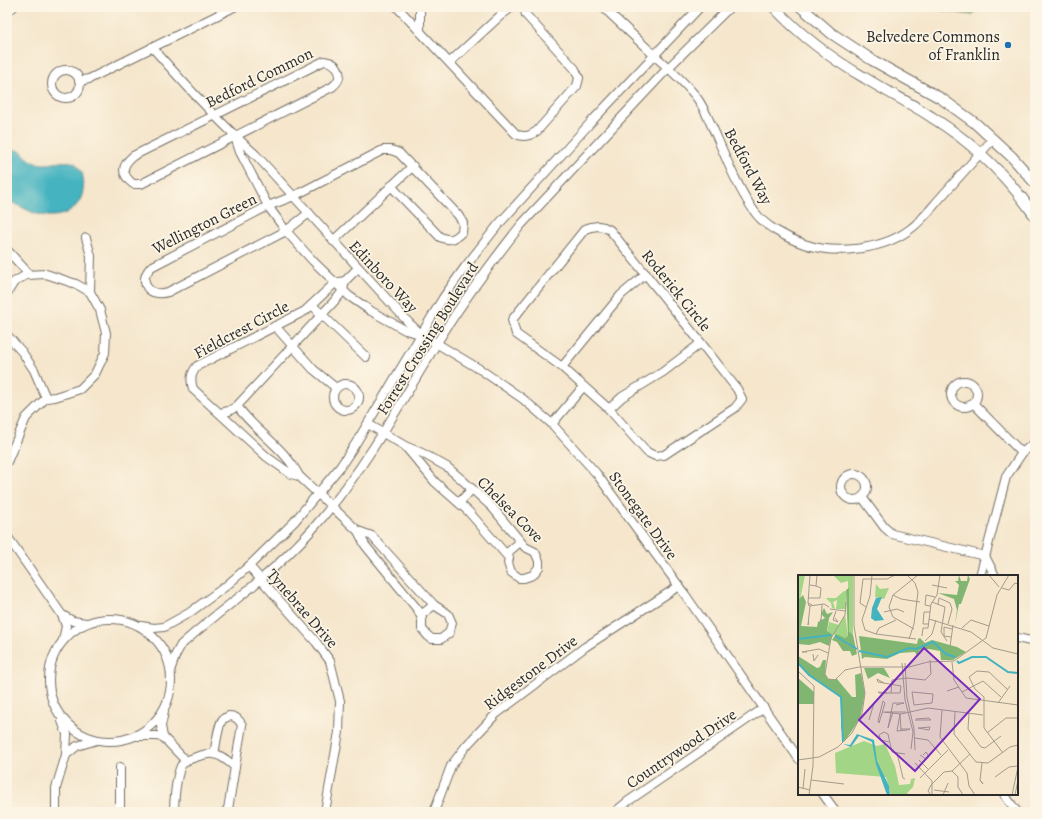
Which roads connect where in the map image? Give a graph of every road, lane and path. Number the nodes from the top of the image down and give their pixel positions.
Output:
1 (12, 7) edge
2 (234, 7) edge
3 (397, 7) edge
4 (420, 7) edge
5 (512, 7) edge
6 (524, 7) edge
7 (603, 7) edge
8 (700, 7) edge
9 (730, 7) edge
10 (774, 7) edge
11 (801, 7) edge
12 (7, 9) edge
13 (420, 31) junction
14 (152, 47) junction
15 (655, 56) junction
16 (450, 62) junction
17 (669, 67) junction
18 (79, 81) dead end
19 (214, 115) junction
20 (235, 137) junction
21 (993, 139) junction
22 (980, 154) junction
23 (413, 166) junction
24 (1035, 183) edge
25 (391, 186) junction
26 (294, 196) junction
27 (268, 206) junction
28 (309, 214) junction
29 (1035, 216) edge
30 (286, 231) junction
31 (86, 238) dead end
32 (333, 241) junction
33 (7, 250) edge
34 (358, 268) junction
35 (646, 274) junction
36 (30, 275) junction
37 (345, 281) junction
38 (335, 283) junction
39 (343, 290) junction
40 (7, 292) edge
41 (90, 292) junction
42 (312, 306) junction
43 (322, 315) junction
44 (275, 326) junction
45 (421, 334) junction
46 (7, 335) edge
47 (437, 343) junction
48 (701, 343) junction
49 (292, 347) junction
50 (366, 357) dead end
51 (562, 367) junction
52 (583, 387) junction
53 (336, 388) dead end
54 (46, 398) junction
55 (973, 403) dead end
56 (238, 406) junction
57 (609, 408) junction
58 (220, 413) junction
59 (368, 424) junction
60 (552, 424) junction
61 (384, 433) junction
62 (1035, 442) edge
63 (405, 446) junction
64 (1022, 453) junction
65 (7, 462) edge
66 (299, 476) junction
67 (472, 489) junction
68 (319, 494) junction
69 (862, 497) dead end
70 (459, 503) junction
71 (332, 506) junction
72 (358, 531) junction
73 (7, 536) edge
74 (520, 542) junction
75 (10, 546) edge
76 (506, 554) junction
77 (985, 556) junction
78 (249, 566) junction
79 (980, 575) edge
80 (994, 575) edge
81 (261, 579) junction
82 (679, 586) junction
83 (434, 605) junction
84 (62, 614) junction
85 (421, 615) junction
86 (86, 623) junction
87 (141, 626) junction
88 (1018, 638) edge
89 (63, 640) junction
90 (1035, 642) edge
91 (171, 668) junction
92 (764, 708) junction
93 (164, 710) junction
94 (61, 718) junction
95 (138, 736) junction
96 (164, 737) junction
97 (96, 740) junction
98 (214, 754) junction
99 (66, 755) junction
100 (798, 758) edge
101 (186, 761) junction
102 (120, 767) dead end
103 (235, 767) junction
104 (824, 795) edge
105 (1005, 795) edge
106 (56, 812) edge
107 (120, 812) edge
108 (174, 812) edge
109 (225, 812) edge
110 (325, 812) edge
111 (434, 812) edge
112 (615, 812) edge
113 (836, 812) edge
114 (1017, 812) edge

1 - 12 main road
2 - 14 street
3 - 13 street
4 - 13 street
5 - 16 street
6 - 16 street
7 - 15 street, Bedford Way
8 - 15 street, Forrest Crossing Boulevard
9 - 17 street, Forrest Crossing Boulevard
10 - 22 main road
11 - 21 main road
13 - 16 street
14 - 18 street
14 - 19 street, Edinboro Way
15 - 17 street, Bedford Way
15 - 45 street, Forrest Crossing Boulevard
17 - 22 street, Bedford Way
17 - 47 street, Forrest Crossing Boulevard
19 - 20 street, Edinboro Way
19 - 20 street, Bedford Common
19 - 20 street, Bedford Common
20 - 26 street, Edinboro Way
20 - 27 street, Edinboro Way
21 - 22 street, Bedford Way
21 - 24 main road
22 - 29 main road
23 - 25 street
23 - 25 street, Wellington Green
23 - 26 street, Wellington Green
25 - 32 street
26 - 27 street, Wellington Green
26 - 28 street, Edinboro Way
27 - 30 street, Edinboro Way
27 - 30 street, Wellington Green
28 - 30 street, Wellington Green
28 - 32 street, Edinboro Way
30 - 38 street, Edinboro Way
31 - 41 street
32 - 34 street, Edinboro Way
33 - 36 street
34 - 37 street
34 - 45 street, Edinboro Way
35 - 48 street, Roderick Circle
35 - 51 street
35 - 51 street, Roderick Circle
36 - 40 street
36 - 41 street
37 - 38 street
37 - 39 street, Fieldcrest Circle
38 - 39 street, Edinboro Way
38 - 42 street, Fieldcrest Circle
39 - 43 street, Fieldcrest Circle
39 - 45 street, Edinboro Way
41 - 54 street
42 - 43 street
42 - 44 street, Fieldcrest Circle
43 - 49 street, Fieldcrest Circle
43 - 50 street
44 - 49 street
44 - 58 street, Fieldcrest Circle
45 - 47 street, Stonegate Drive
45 - 59 street, Forrest Crossing Boulevard
46 - 54 street
47 - 60 street, Stonegate Drive
47 - 61 street, Forrest Crossing Boulevard
48 - 57 street
48 - 57 street, Roderick Circle
49 - 53 street
49 - 56 street, Fieldcrest Circle
51 - 52 street, Roderick Circle
52 - 57 street, Roderick Circle
52 - 60 street
54 - 65 street
55 - 64 street
56 - 58 street, Fieldcrest Circle
56 - 66 street, Fieldcrest Circle
58 - 66 street, Fieldcrest Circle
59 - 61 street, Chelsea Cove
59 - 68 street, Forrest Crossing Boulevard
60 - 82 street, Stonegate Drive
61 - 63 street, Chelsea Cove
61 - 71 street, Forrest Crossing Boulevard
62 - 64 street
63 - 67 street, Chelsea Cove
63 - 70 street, Chelsea Cove
64 - 77 street
66 - 68 street, Fieldcrest Circle
67 - 70 street
67 - 74 street, Chelsea Cove
68 - 71 street, Fieldcrest Circle
68 - 78 street, Forrest Crossing Boulevard
69 - 77 street
70 - 76 street, Chelsea Cove
71 - 72 street, Fieldcrest Circle
71 - 81 street, Forrest Crossing Boulevard
72 - 83 street
72 - 85 street
73 - 75 street
74 - 76 street
74 - 76 street, Chelsea Cove
75 - 84 street
77 - 79 street
77 - 80 street
78 - 81 street, Tynebrae Drive
78 - 87 street, Forrest Crossing Boulevard
81 - 91 street, Forrest Crossing Boulevard
81 - 110 street, Tynebrae Drive
82 - 92 street, Stonegate Drive
82 - 111 street, Ridgestone Drive
83 - 85 street
83 - 85 street
84 - 86 street
84 - 89 street
86 - 87 street
86 - 89 street
87 - 91 street
88 - 90 street
89 - 94 street
91 - 93 street
92 - 100 street, Stonegate Drive
92 - 112 street, Countrywood Drive
93 - 95 street
93 - 96 street
94 - 97 street
94 - 99 street
95 - 96 street
95 - 97 street
96 - 101 street
97 - 99 street
98 - 101 street
98 - 103 street
98 - 103 street
99 - 106 street
101 - 108 street
102 - 107 street
103 - 109 street
104 - 113 street
105 - 114 street

